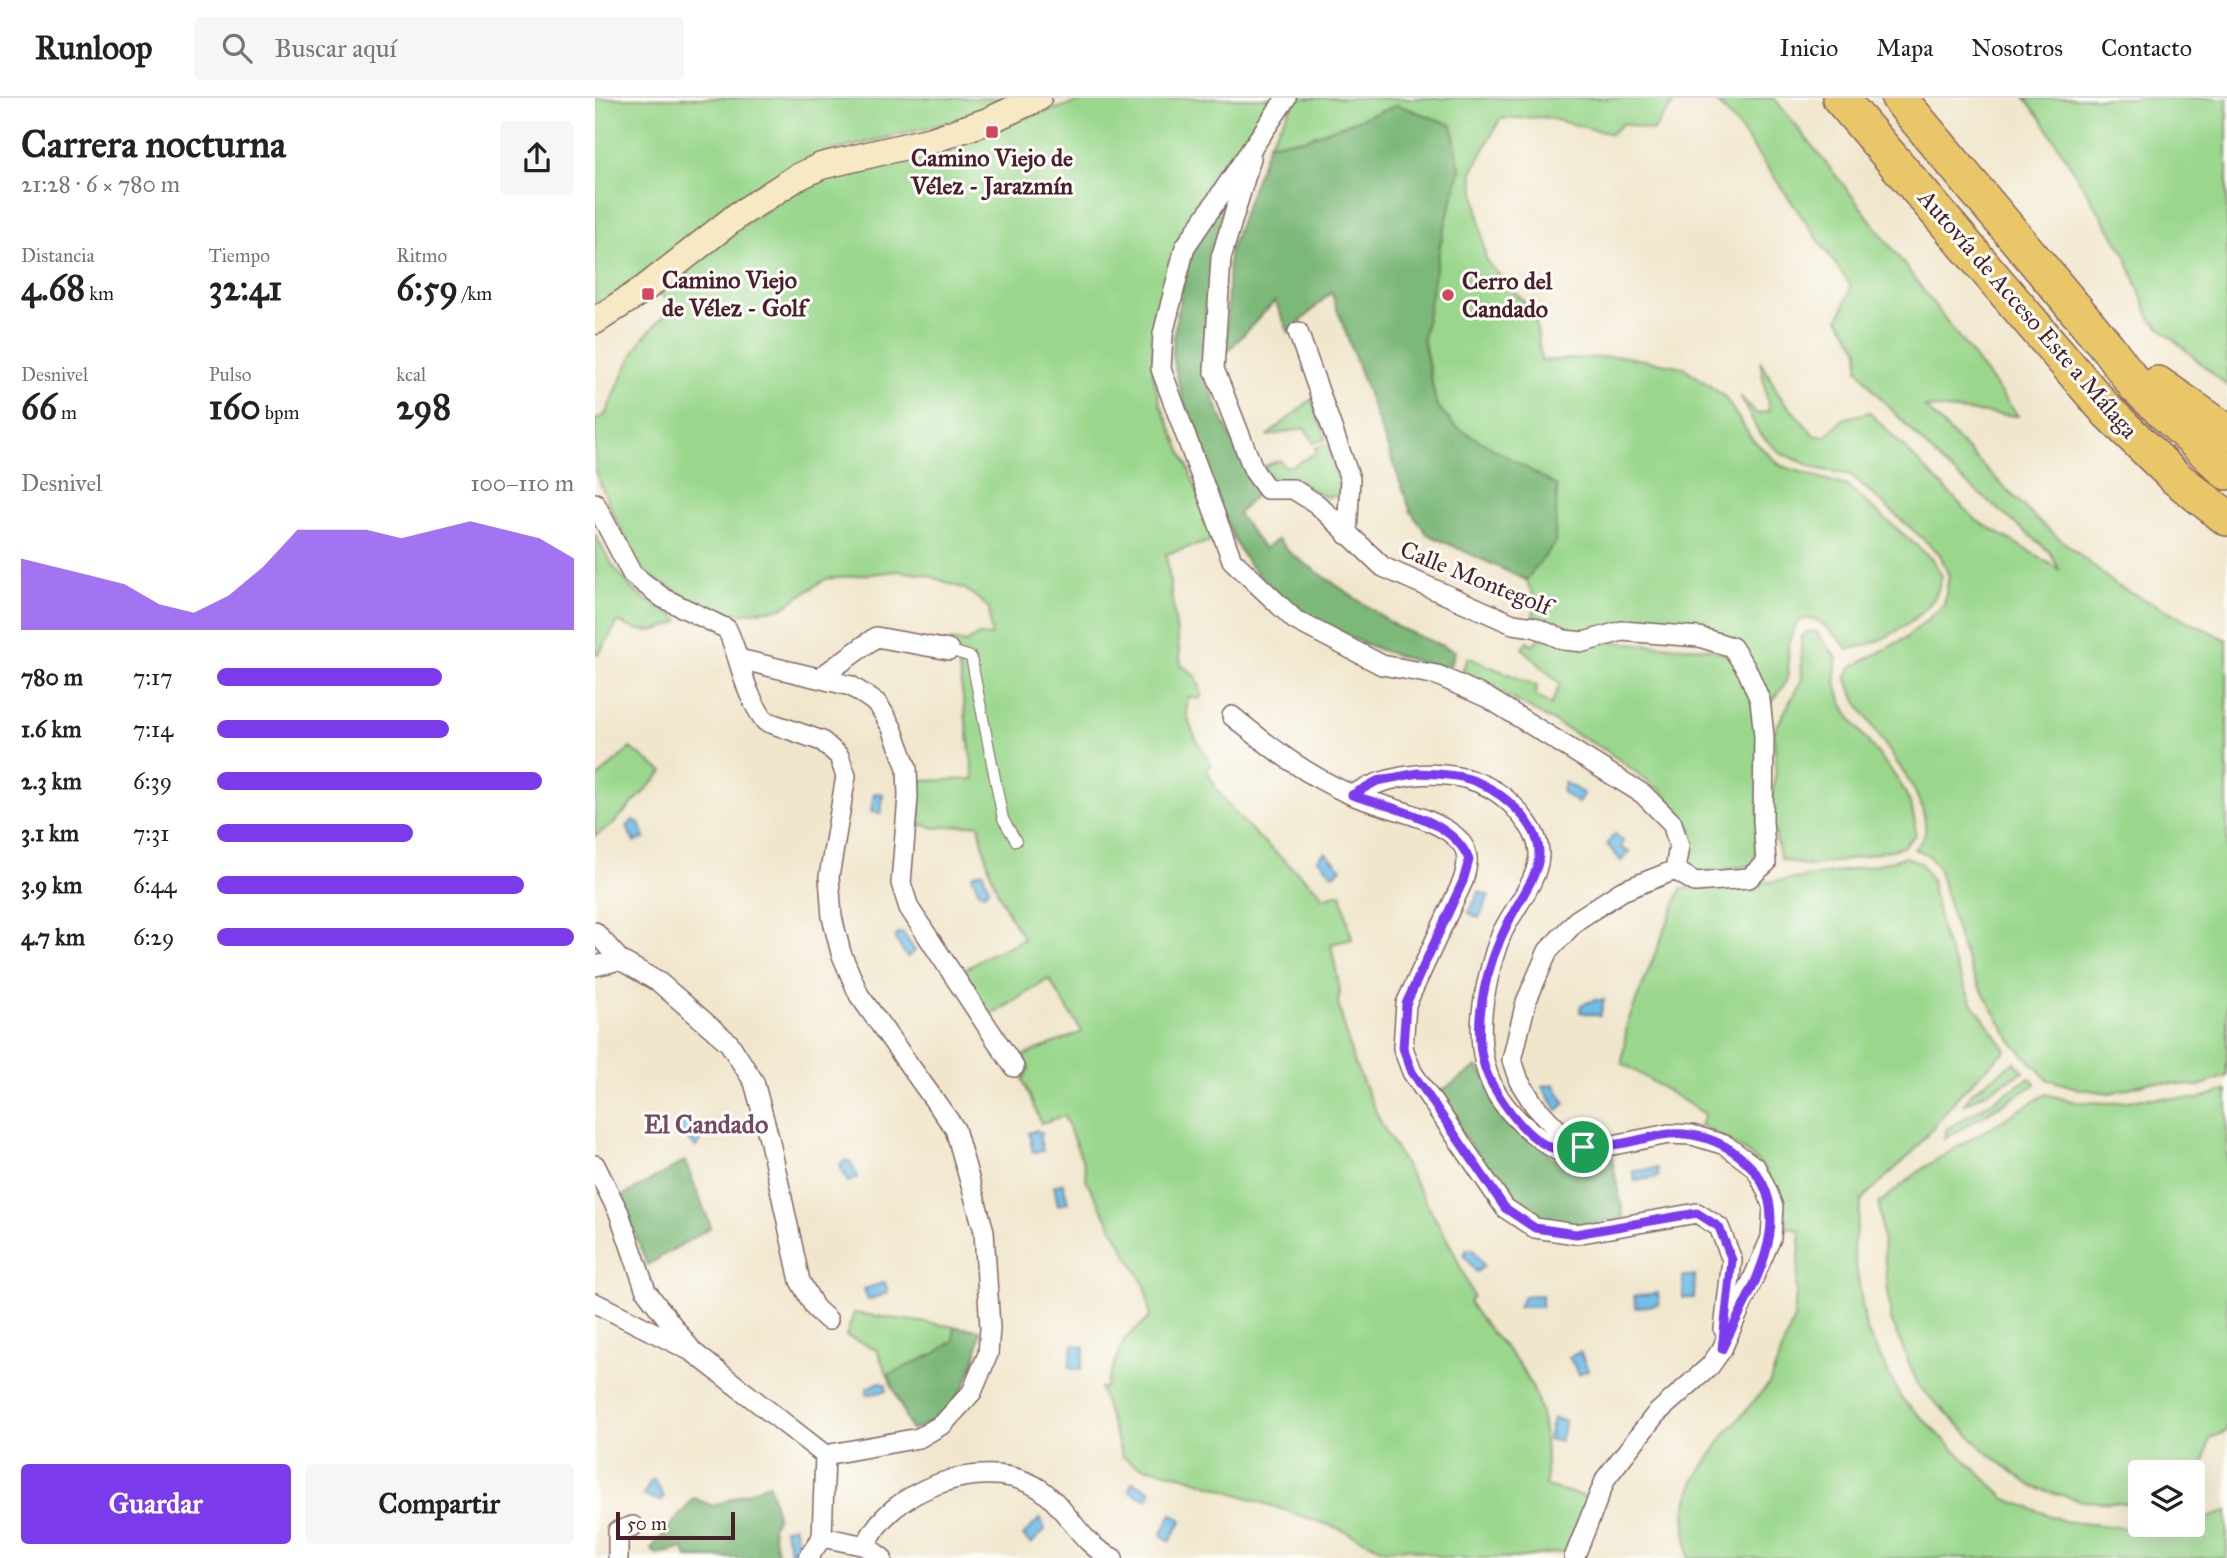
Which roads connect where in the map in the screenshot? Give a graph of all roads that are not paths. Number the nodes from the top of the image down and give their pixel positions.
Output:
1 (1038, 98) edge
2 (1286, 98) edge
3 (1840, 98) edge
4 (1899, 98) edge
5 (1257, 136) junction
6 (595, 321) edge
7 (1299, 332) dead end
8 (2108, 348) junction
9 (2227, 432) edge
10 (2227, 472) edge
11 (595, 503) edge
12 (2227, 518) edge
13 (1347, 535) junction
14 (949, 650) joint
15 (739, 659) junction
16 (821, 677) junction
17 (1232, 716) dead end
18 (1352, 795) junction
19 (1016, 841) dead end
20 (1675, 870) junction
21 (595, 932) edge
22 (620, 960) junction
23 (595, 966) edge
24 (1014, 1067) dead end
25 (1583, 1147) junction
26 (595, 1165) edge
27 (595, 1303) edge
28 (828, 1320) dead end
29 (1722, 1349) junction
30 (692, 1352) junction
31 (825, 1455) junction
32 (633, 1526) dead end
33 (821, 1537) junction
34 (874, 1552) edge
35 (618, 1558) edge
36 (808, 1558) edge
37 (1113, 1558) edge
38 (1574, 1558) edge

1 - 6 street
2 - 5 street
3 - 12 highway, Autovía de Acceso Este a Málaga
4 - 8 highway, Autovía de Acceso Este a Málaga
5 - 13 street, Calle Montegolf
5 - 20 street
7 - 13 street
8 - 9 highway
8 - 10 highway, Autovía de Acceso Este a Málaga
11 - 15 street
13 - 20 street, Calle Montegolf
14 - 16 street
14 - 19 lane
15 - 16 street
15 - 31 street
16 - 24 street
17 - 18 street
18 - 25 street
18 - 29 street
20 - 25 street
21 - 22 street
22 - 23 street
22 - 28 street
25 - 29 street
26 - 30 street
27 - 30 street
29 - 38 street
30 - 31 street
31 - 33 street
32 - 35 street
33 - 34 street
33 - 36 street
34 - 37 street

